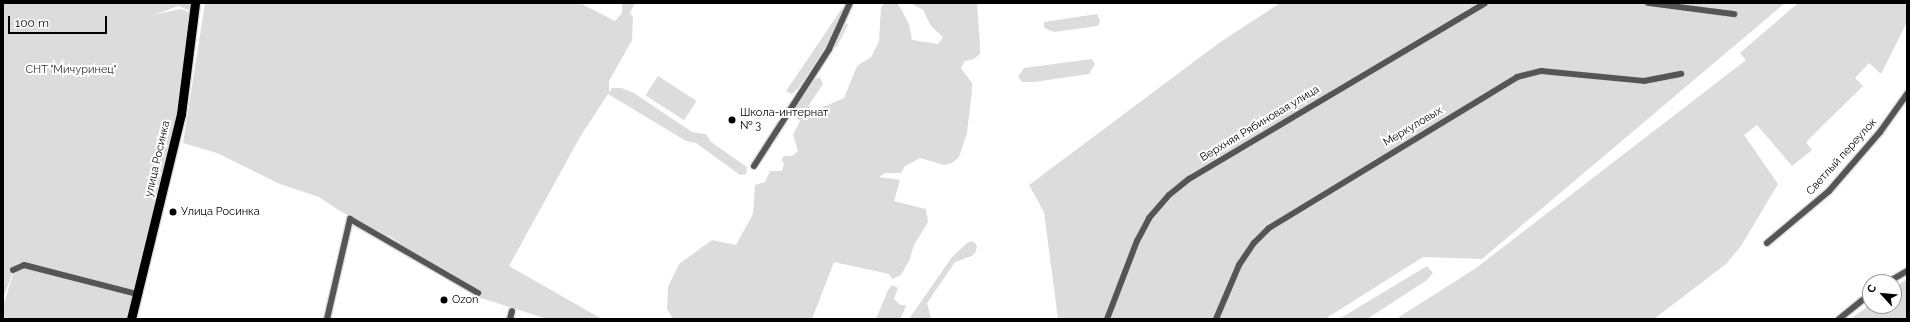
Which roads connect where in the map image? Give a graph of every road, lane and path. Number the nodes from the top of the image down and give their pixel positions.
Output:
1 (195, 3) edge
2 (850, 3) edge
3 (1485, 3) edge
4 (1648, 3) edge
5 (1734, 14) dead end
6 (1681, 74) dead end
7 (1907, 94) edge
8 (754, 166) dead end
9 (1767, 243) dead end
10 (13, 270) dead end
11 (478, 293) dead end
12 (137, 294) junction
13 (1862, 300) edge
14 (512, 311) dead end
15 (131, 319) edge
16 (327, 319) edge
17 (510, 319) edge
18 (1107, 319) edge
19 (1216, 319) edge
20 (1839, 319) edge

1 - 12 main road, улица Росинка
2 - 8 street
3 - 18 street, Верхняя Рябиновая улица
4 - 5 street
6 - 19 street, Меркуловых
7 - 9 street, Светлый переулок
10 - 12 street
11 - 16 street
12 - 15 main road, улица Росинка
13 - 20 street
14 - 17 street

